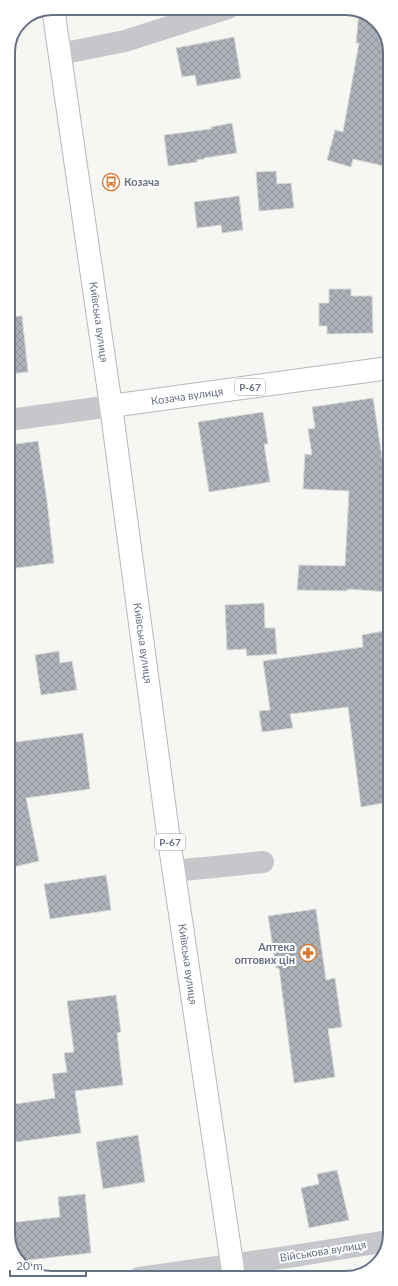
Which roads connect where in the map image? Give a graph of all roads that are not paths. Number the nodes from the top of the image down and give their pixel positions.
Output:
1 (55, 15) edge
2 (206, 15) edge
3 (60, 54) junction
4 (383, 366) edge
5 (111, 406) junction
6 (15, 419) edge
7 (263, 862) dead end
8 (174, 872) junction
9 (382, 1242) edge
10 (233, 1271) edge

1 - 3 main road, Київська вулиця
2 - 3 street
3 - 5 main road, Київська вулиця
4 - 5 main road, Козача вулиця / Р-67
5 - 6 street, Козача вулиця
5 - 8 main road, Київська вулиця / Р-67
7 - 8 street
8 - 10 main road, Київська вулиця / Р-67
9 - 10 street, Військова вулиця

